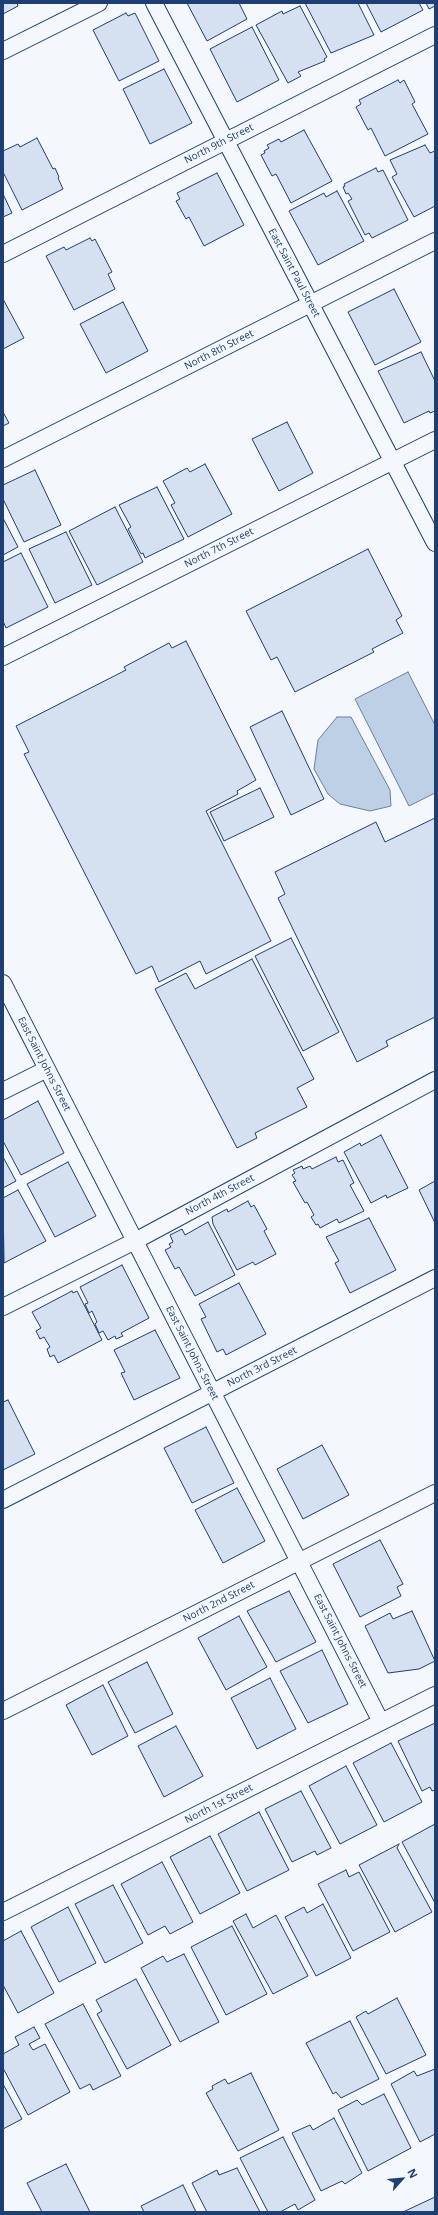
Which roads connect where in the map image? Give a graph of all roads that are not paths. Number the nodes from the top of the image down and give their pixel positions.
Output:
1 (99, 3) edge
2 (154, 3) edge
3 (435, 34) edge
4 (3, 51) edge
5 (225, 141) junction
6 (435, 241) edge
7 (3, 254) edge
8 (310, 304) junction
9 (435, 440) edge
10 (3, 459) edge
11 (392, 461) junction
12 (435, 543) edge
13 (3, 657) edge
14 (3, 983) edge
15 (47, 1069) junction
16 (435, 1080) edge
17 (3, 1091) edge
18 (135, 1241) junction
19 (435, 1278) edge
20 (3, 1307) edge
21 (212, 1392) junction
22 (435, 1493) edge
23 (3, 1500) edge
24 (299, 1562) junction
25 (435, 1695) edge
26 (3, 1712) edge
27 (381, 1722) junction
28 (3, 1912) edge

1 - 4 lane
2 - 5 lane, East Saint Paul Street
3 - 5 lane, North 9th Street
5 - 7 lane, North 9th Street
5 - 8 lane, East Saint Paul Street
6 - 8 lane, North 8th Street
8 - 10 lane, North 8th Street
8 - 11 lane, East Saint Paul Street
9 - 11 lane, North 7th Street
11 - 12 lane, East Saint Paul Street
11 - 13 lane, North 7th Street
14 - 15 lane, East Saint Johns Street
15 - 17 lane
15 - 18 lane, East Saint Johns Street
16 - 18 lane, North 4th Street
18 - 20 lane, North 4th Street
18 - 21 lane, East Saint Johns Street
19 - 21 lane, North 3rd Street
21 - 23 lane, North 3rd Street
21 - 24 lane, East Saint Johns Street
22 - 24 lane, North 2nd Street
24 - 26 lane, North 2nd Street
24 - 27 lane, East Saint Johns Street
25 - 27 lane, North 1st Street
27 - 28 lane, North 1st Street

